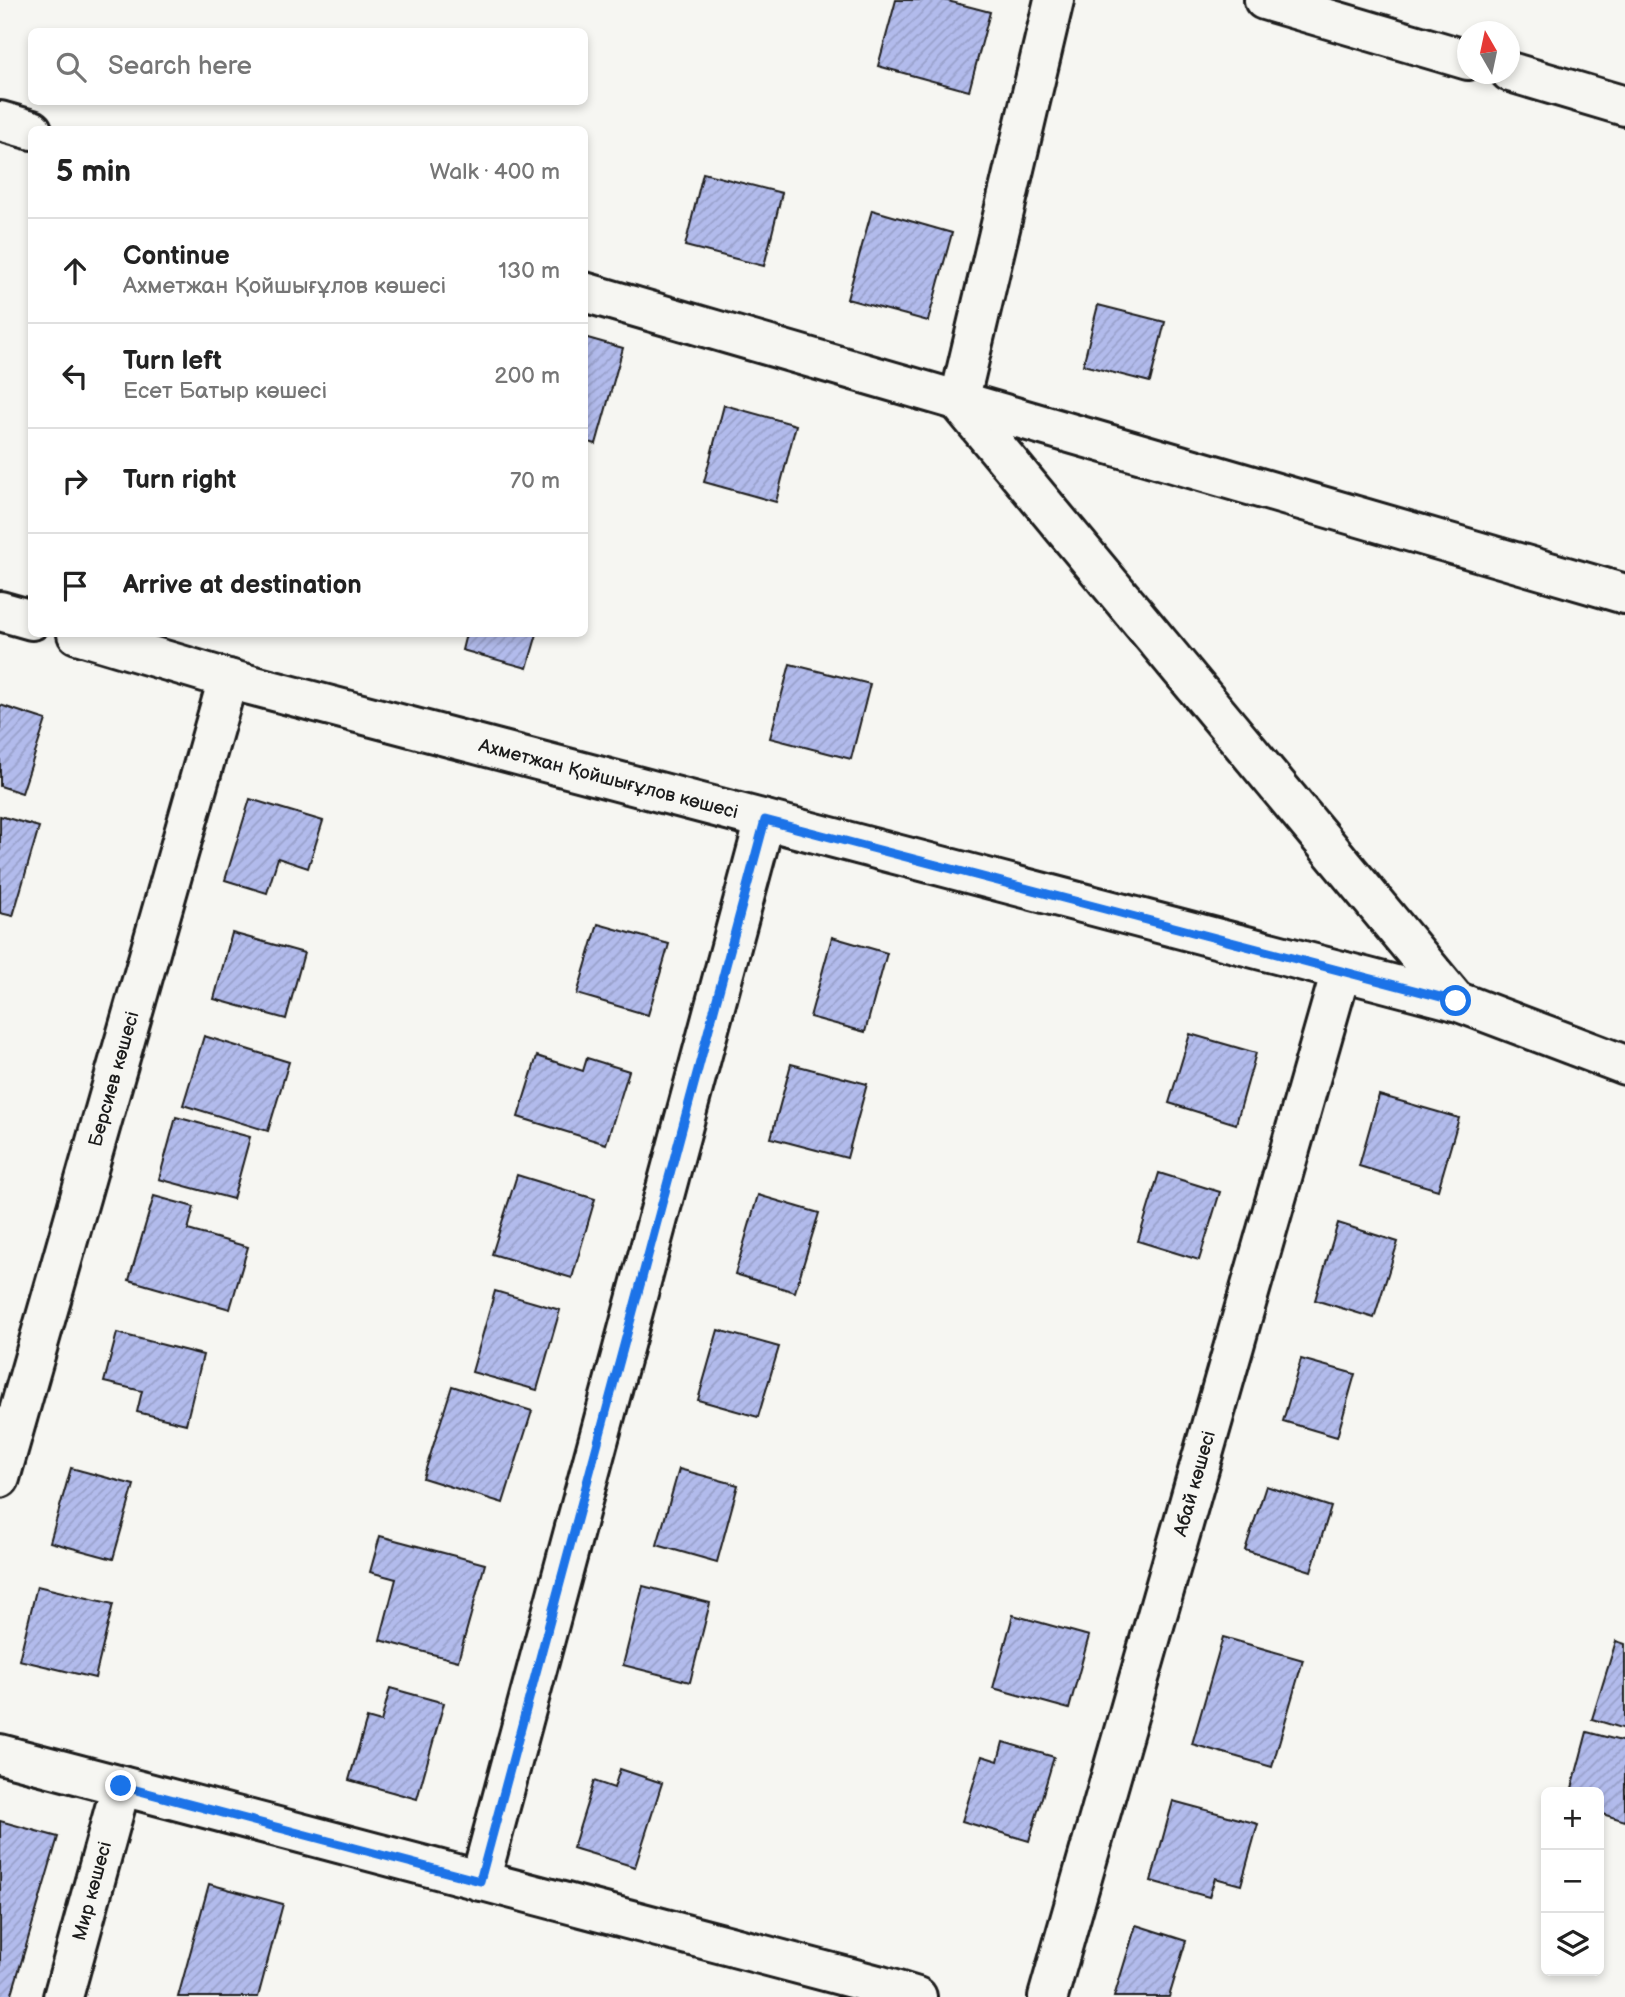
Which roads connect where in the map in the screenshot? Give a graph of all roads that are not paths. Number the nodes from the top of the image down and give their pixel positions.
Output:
1 (1054, 0) edge
2 (1264, 0) edge
3 (1457, 57) edge
4 (1520, 75) edge
5 (1625, 106) edge
6 (0, 121) edge
7 (28, 130) edge
8 (588, 293) edge
9 (958, 402) junction
10 (1625, 594) edge
11 (0, 611) edge
12 (28, 619) edge
13 (87, 637) edge
14 (228, 679) junction
15 (765, 820) junction
16 (1341, 971) junction
17 (1456, 1001) junction
18 (1625, 1065) edge
19 (0, 1478) edge
20 (0, 1754) edge
21 (121, 1786) junction
22 (480, 1881) junction
23 (876, 1991) edge
24 (64, 1997) edge
25 (917, 1997) edge
26 (1048, 1997) edge

1 - 9 street
2 - 3 street
4 - 5 street
6 - 7 street
8 - 9 street
9 - 10 street
9 - 17 street
11 - 12 street
13 - 14 street, Ахметжан Қойшығұлов көшесі
14 - 15 street, Ахметжан Қойшығұлов көшесі
14 - 19 street, Берсиев көшесі
15 - 16 street, Ахметжан Қойшығұлов көшесі
15 - 22 street
16 - 17 street, Ахметжан Қойшығұлов көшесі
16 - 26 street, Абай көшесі
17 - 18 street, Ахметжан Қойшығұлов көшесі
20 - 21 street
21 - 22 street
21 - 24 street, Мир көшесі
22 - 23 street
23 - 25 street

